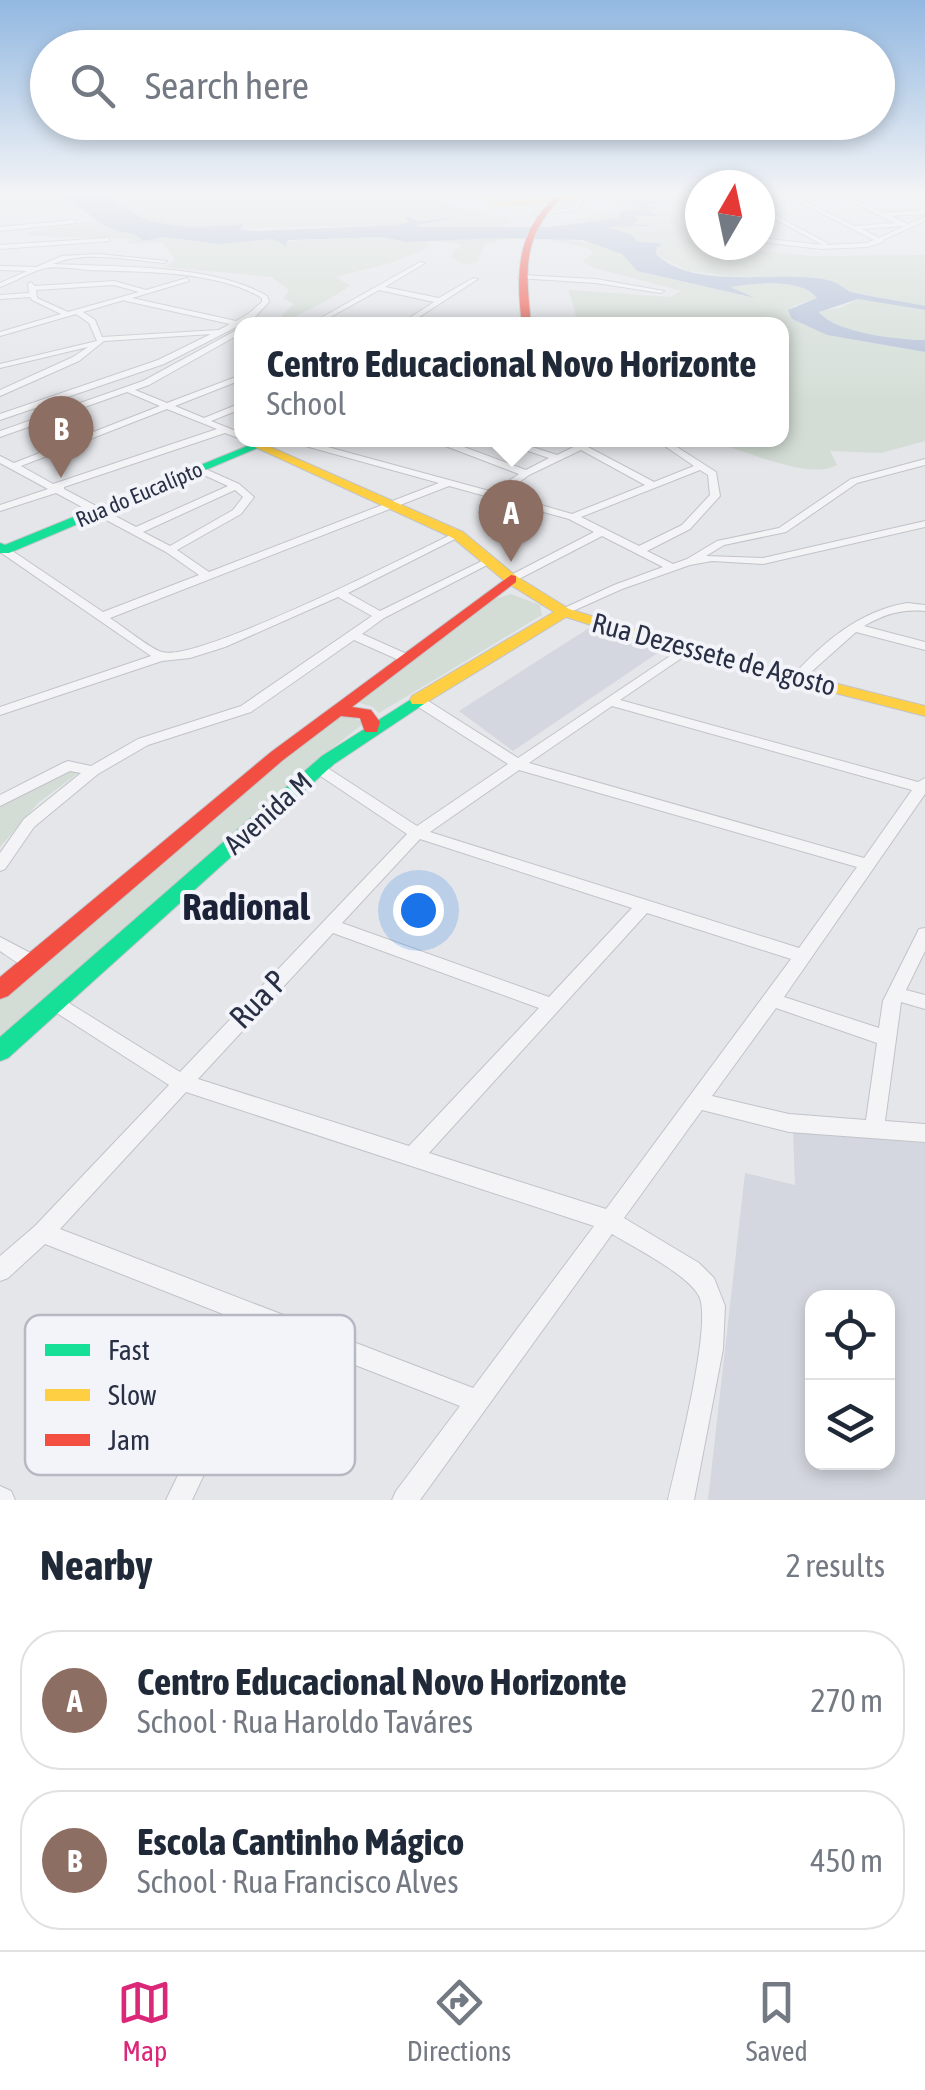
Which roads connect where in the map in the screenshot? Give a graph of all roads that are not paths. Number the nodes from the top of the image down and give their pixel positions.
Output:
1 (47, 264) edge
2 (420, 264) edge
3 (524, 264) edge
4 (0, 268) edge
5 (38, 269) junction
6 (196, 277) junction
7 (520, 278) junction
8 (475, 279) dead end
9 (0, 285) edge
10 (380, 288) junction
11 (661, 291) dead end
12 (31, 292) junction
13 (146, 292) junction
14 (1, 298) edge
15 (124, 298) junction
16 (441, 302) junction
17 (78, 312) junction
18 (68, 314) junction
19 (252, 317) edge
20 (327, 317) edge
21 (416, 317) edge
22 (525, 317) edge
23 (234, 329) edge
24 (234, 330) edge
25 (218, 331) junction
26 (234, 333) edge
27 (0, 334) edge
28 (101, 340) junction
29 (0, 366) edge
30 (234, 380) edge
31 (125, 388) junction
32 (0, 393) edge
33 (167, 406) junction
34 (234, 409) edge
35 (0, 417) edge
36 (203, 421) junction
37 (224, 430) junction
38 (0, 434) edge
39 (234, 434) edge
40 (247, 447) edge
41 (273, 447) edge
42 (319, 447) edge
43 (456, 447) edge
44 (525, 447) edge
45 (578, 447) edge
46 (592, 447) edge
47 (671, 447) edge
48 (557, 458) junction
49 (0, 460) edge
50 (925, 462) edge
51 (16, 465) junction
52 (698, 467) junction
53 (198, 469) junction
54 (526, 474) junction
55 (448, 483) junction
56 (236, 486) junction
57 (655, 486) junction
58 (58, 487) junction
59 (494, 496) junction
60 (396, 504) junction
61 (0, 508) edge
62 (98, 512) junction
63 (573, 517) junction
64 (925, 524) edge
65 (782, 530) junction
66 (136, 531) junction
67 (604, 531) junction
68 (458, 535) junction
69 (2, 549) edge
70 (170, 550) junction
71 (640, 550) junction
72 (806, 550) junction
73 (490, 561) junction
74 (688, 562) junction
75 (673, 568) junction
76 (208, 576) junction
77 (510, 579) junction
78 (338, 593) junction
79 (543, 599) junction
80 (482, 600) junction
81 (925, 608) edge
82 (564, 612) junction
83 (380, 616) junction
84 (102, 617) junction
85 (543, 624) junction
86 (856, 628) junction
87 (354, 635) junction
88 (925, 646) edge
89 (685, 650) junction
90 (160, 657) junction
91 (405, 658) junction
92 (798, 678) junction
93 (417, 700) junction
94 (611, 702) junction
95 (336, 710) junction
96 (925, 710) edge
97 (0, 711) edge
98 (371, 728) junction
99 (519, 765) junction
100 (318, 768) junction
101 (93, 771) junction
102 (923, 786) edge
103 (0, 801) edge
104 (417, 833) junction
105 (866, 864) junction
106 (0, 865) edge
107 (644, 906) junction
108 (328, 925) junction
109 (925, 934) edge
110 (0, 942) edge
111 (802, 956) junction
112 (32, 962) junction
113 (0, 990) edge
114 (897, 994) junction
115 (772, 1000) junction
116 (925, 1002) edge
117 (54, 1003) junction
118 (551, 1004) junction
119 (886, 1038) junction
120 (0, 1052) edge
121 (180, 1082) junction
122 (698, 1101) junction
123 (875, 1127) junction
124 (925, 1133) edge
125 (412, 1156) junction
126 (608, 1220) junction
127 (42, 1233) junction
128 (0, 1270) edge
129 (247, 1315) edge
130 (355, 1356) edge
131 (477, 1402) junction
132 (191, 1475) edge
133 (179, 1500) edge
134 (405, 1500) edge
135 (681, 1500) edge

1 - 5 street
2 - 10 street
3 - 7 street
4 - 5 street
5 - 6 street
5 - 9 street
5 - 12 street
6 - 13 street
6 - 19 street
7 - 11 street
7 - 22 street
8 - 16 street
10 - 16 street
10 - 20 street
12 - 13 street
12 - 14 street
12 - 18 street
13 - 15 street
15 - 17 street
15 - 23 street
16 - 21 street
17 - 18 street
17 - 28 street
18 - 27 street
24 - 25 street
25 - 28 street
25 - 35 street
26 - 31 street
28 - 29 street
28 - 32 street
30 - 33 street
31 - 33 street
31 - 38 street
33 - 36 street
33 - 51 street
34 - 36 street
36 - 37 street
37 - 39 street
37 - 58 street
40 - 53 street, Rua do Eucalípto
41 - 60 street, Rua Dezessete de Agosto
42 - 55 street
43 - 54 street
44 - 48 street
45 - 48 street
46 - 57 street
47 - 52 street
48 - 54 street
49 - 51 street
50 - 65 street
51 - 58 street
52 - 57 street
52 - 71 street
53 - 56 street
53 - 62 street, Rua do Eucalípto
54 - 59 street
55 - 59 street
55 - 60 street
56 - 66 street
56 - 70 street
57 - 63 street
58 - 61 street
58 - 62 street
59 - 63 street
60 - 68 street, Rua Dezessete de Agosto
60 - 76 street
62 - 66 street
62 - 69 street, Rua do Eucalípto
63 - 67 street
64 - 72 street
65 - 72 street
65 - 74 street
66 - 70 street
67 - 71 street
67 - 77 street
68 - 73 street, Rua Dezessete de Agosto
68 - 78 street
69 - 84 street
70 - 76 street
71 - 75 street
72 - 74 street
73 - 77 street, Rua Dezessete de Agosto
73 - 83 street
74 - 75 street
75 - 82 street
76 - 84 street
77 - 79 street, Rua Dezessete de Agosto
77 - 80 street, Avenida M
78 - 83 street
78 - 90 street
79 - 80 street
79 - 82 street, Rua Dezessete de Agosto
79 - 85 street
80 - 91 street, Avenida M
81 - 86 street
82 - 85 street, Avenida M
82 - 89 street, Rua Dezessete de Agosto
83 - 87 street
84 - 90 street
85 - 93 street, Avenida M
86 - 88 street
86 - 92 street
87 - 91 street
87 - 101 street
89 - 92 street, Rua Dezessete de Agosto
89 - 94 street, Rua P
90 - 97 street
91 - 95 street, Avenida M
92 - 96 street, Rua Dezessete de Agosto
93 - 98 street, Avenida M
93 - 99 street
94 - 99 street, Rua P
94 - 102 street
95 - 98 street
95 - 112 street, Avenida M
98 - 100 street, Avenida M
99 - 104 street, Rua P
99 - 105 street
100 - 104 street
100 - 117 street, Avenida M
101 - 103 street
101 - 106 street
102 - 105 street
104 - 107 street
104 - 108 street, Rua P
105 - 111 street
107 - 111 street
107 - 118 street
108 - 118 street
108 - 121 street, Rua P
109 - 114 street
110 - 112 street
111 - 115 street
112 - 113 street, Avenida M
114 - 116 street
114 - 119 street
115 - 119 street
115 - 122 street
117 - 120 street, Avenida M
117 - 121 street
118 - 125 street
119 - 123 street
121 - 125 street
121 - 127 street, Rua P
122 - 123 street
122 - 126 street
123 - 124 street
125 - 126 street
126 - 131 street
126 - 135 street
127 - 128 street, Rua P
127 - 129 street
130 - 131 street
131 - 134 street
132 - 133 street

